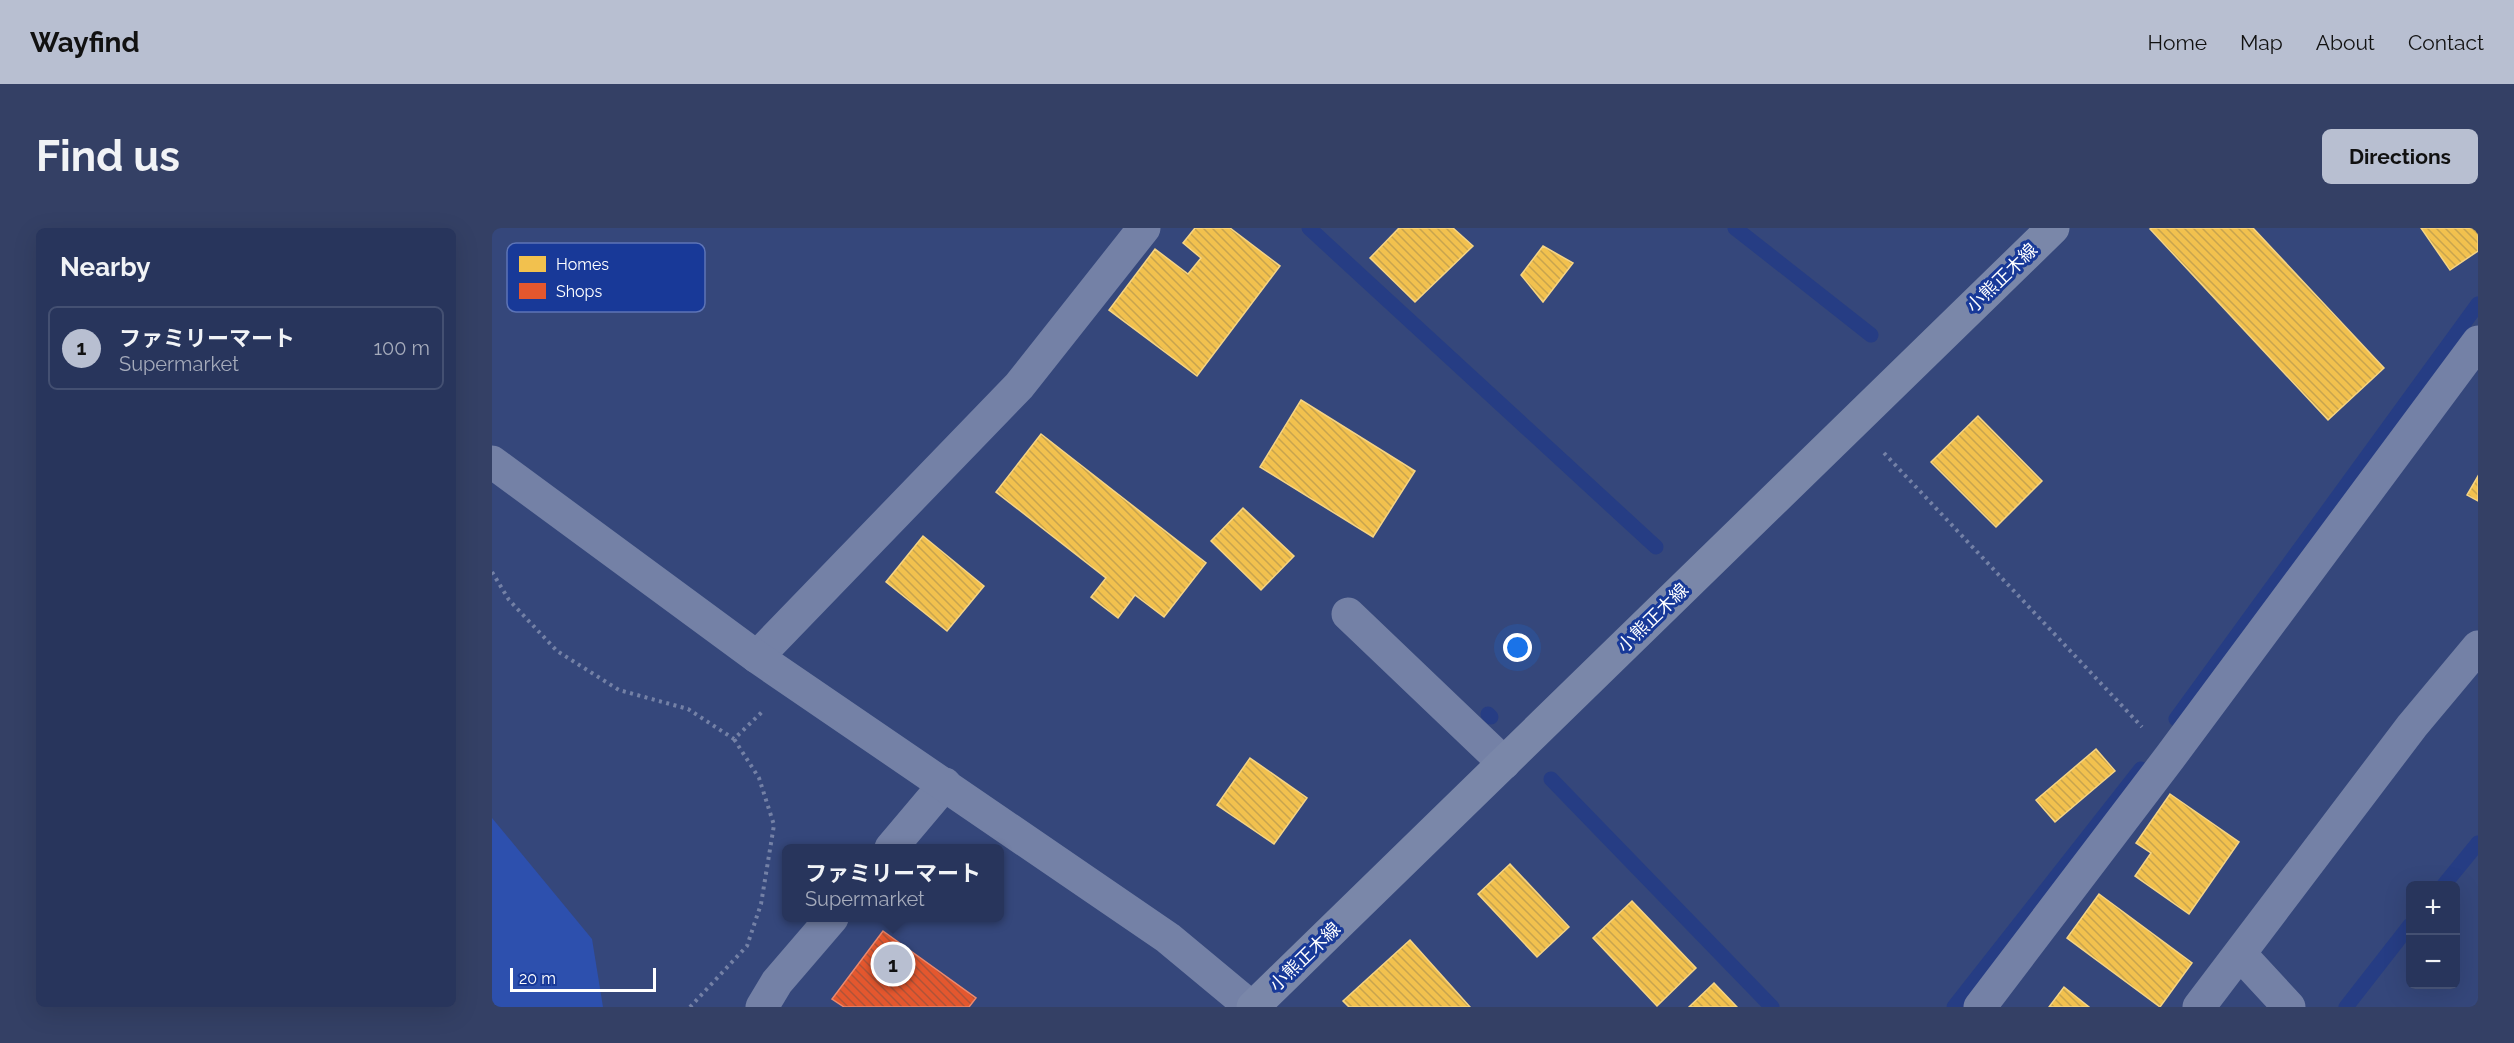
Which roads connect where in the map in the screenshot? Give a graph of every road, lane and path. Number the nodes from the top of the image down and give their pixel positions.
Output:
1 (1144, 228) edge
2 (2053, 228) edge
3 (2478, 342) edge
4 (1855, 421) junction
5 (492, 462) edge
6 (492, 572) edge
7 (1348, 614) dead end
8 (2478, 646) edge
9 (757, 657) junction
10 (768, 706) dead end
11 (734, 739) junction
12 (2170, 757) junction
13 (1504, 763) junction
14 (945, 784) junction
15 (895, 844) edge
16 (829, 922) edge
17 (2240, 954) junction
18 (690, 1007) edge
19 (762, 1007) edge
20 (1252, 1007) edge
21 (1980, 1007) edge
22 (2199, 1007) edge
23 (2289, 1007) edge

1 - 9 street
2 - 4 main road, 小熊正木線
3 - 12 street
4 - 12 path
4 - 13 main road, 小熊正木線
5 - 9 street
6 - 11 path
7 - 13 street
8 - 17 street
9 - 14 street
10 - 11 path
11 - 18 path
12 - 21 street
13 - 20 main road, 小熊正木線
14 - 15 street
14 - 20 street
16 - 19 street
17 - 22 street
17 - 23 street

